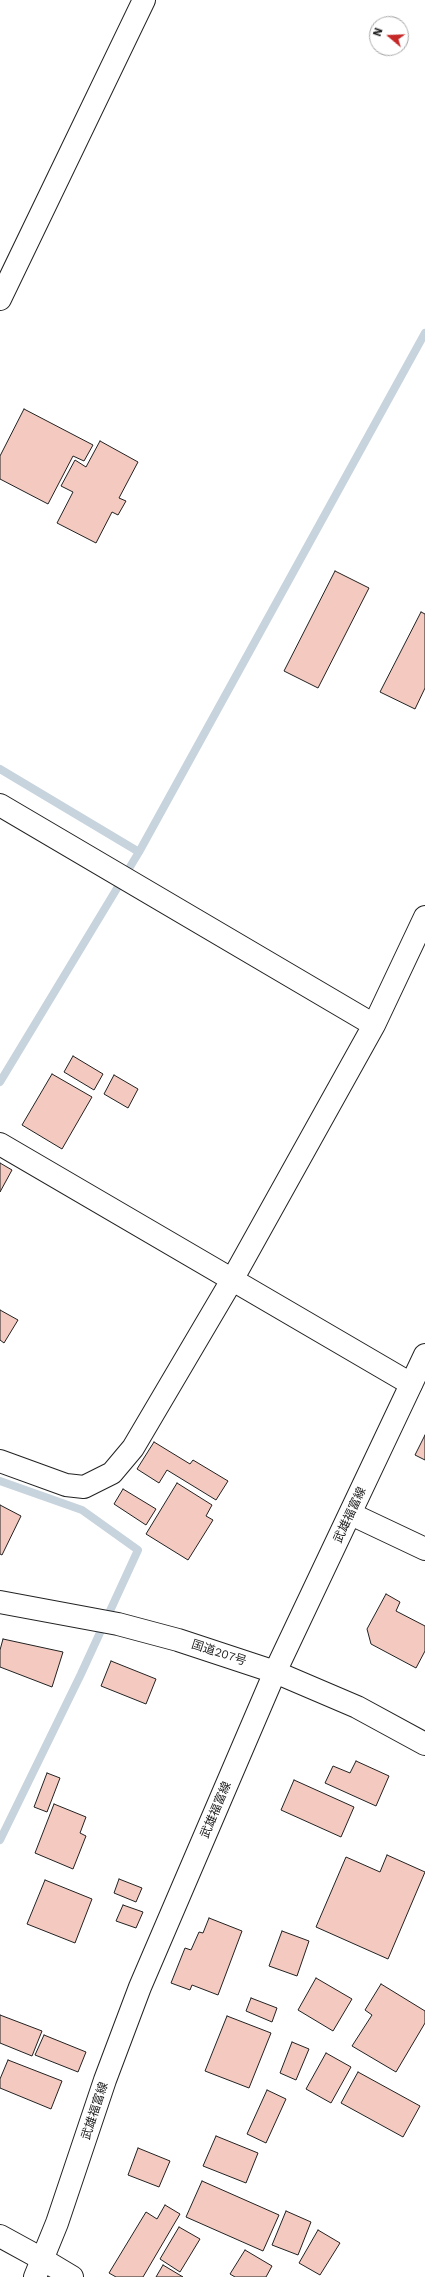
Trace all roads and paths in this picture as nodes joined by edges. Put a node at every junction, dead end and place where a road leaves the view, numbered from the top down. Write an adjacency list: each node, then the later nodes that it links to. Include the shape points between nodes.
1 (144, 0): 2 (main road)
2 (0, 299)
3 (0, 804): 5 (main road)
4 (425, 917): 5 (main road)
5 (374, 1025): 7 (main road)
6 (0, 1144): 7 (main road)
7 (232, 1280): 9 (main road); 10 (main road, via 133,1448 112,1473 84,1487 66,1485)
8 (425, 1355): 9 (main road, 武雄福富線)
9 (411, 1384): 11 (main road, 武雄福富線)
10 (0, 1461)
11 (351, 1514): 12 (main road); 14 (main road, 武雄福富線)
12 (425, 1549)
13 (0, 1602): 14 (main road, 国道207号, via 118,1624 178,1640)
14 (275, 1672): 15 (main road, 国道207号, via 358,1707); 17 (main road, 武雄福富線, via 140,1987 105,2080 57,2223)
15 (425, 1744)
16 (0, 2236): 17 (main road)
17 (38, 2268): 18 (main road)
18 (72, 2277)

